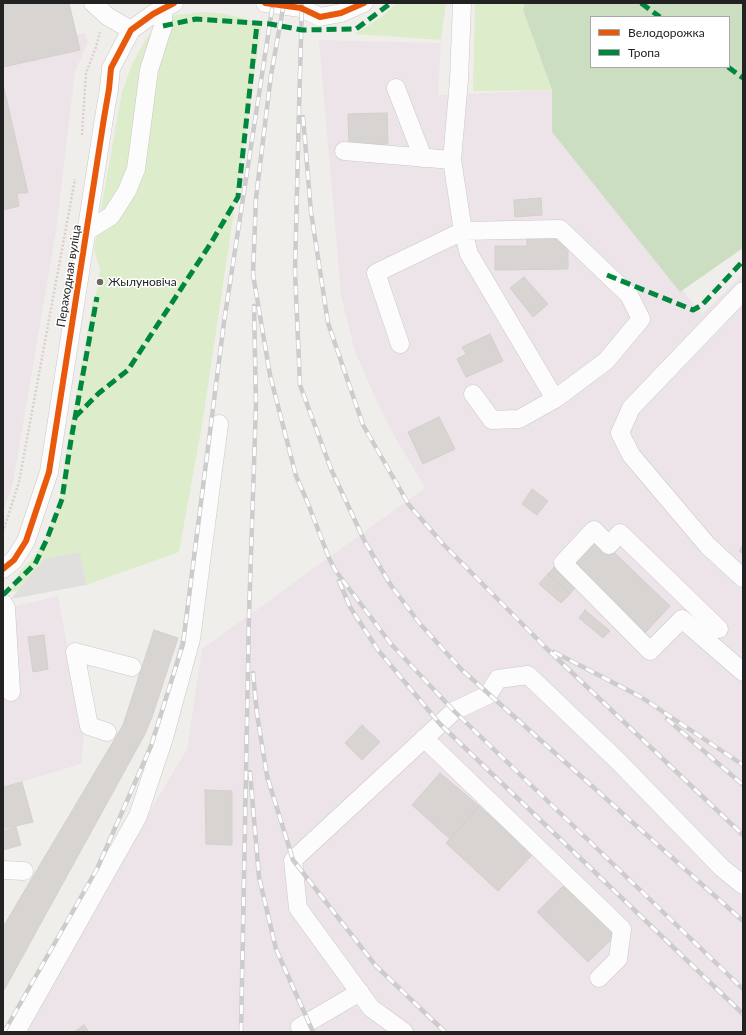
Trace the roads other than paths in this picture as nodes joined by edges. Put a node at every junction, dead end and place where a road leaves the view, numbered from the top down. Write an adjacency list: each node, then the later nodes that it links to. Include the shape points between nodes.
1 (93, 3): 6 (street, via 107,16)
2 (265, 3): 3 (street, via 301,8 320,17 341,13)
3 (364, 3)
4 (462, 3): 10 (street)
5 (167, 5): 6 (street, Пераходная вуліца); 11 (street, via 149,70 136,169 127,191 111,216)
6 (131, 30): 11 (street, Пераходная вуліца, via 111,68)
7 (396, 88): 9 (street)
8 (344, 151): 9 (street)
9 (423, 158): 10 (street)
10 (452, 160): 12 (street)
11 (87, 231): 18 (street, Пераходная вуліца, via 49,472 26,541 14,560)
12 (463, 231): 14 (street, via 376,273); 16 (street, via 469,254); 16 (street, via 560,229 629,295 641,319 606,361)
13 (743, 291): 19 (street, via 631,408 620,433 631,455 708,546)
14 (400, 344)
15 (473, 394): 16 (street, via 492,420 520,419)
16 (555, 400)
17 (219, 424): 33 (street, via 190,639 164,738 138,816)
18 (3, 569)
19 (743, 578)
20 (3, 603): 24 (street, via 6,608)
21 (719, 629): 23 (street, via 620,533 609,545 594,530 563,563 650,651 682,619)
22 (132, 667): 25 (street, via 75,652 89,726)
23 (743, 672)
24 (11, 692)
25 (107, 732)
26 (424, 738): 29 (street, via 454,711 488,695 498,679 528,674 618,761 722,868); 30 (street, via 622,929 618,959); 31 (street, via 293,860 298,908)
27 (3, 870): 28 (street)
28 (24, 871)
29 (743, 885)
30 (599, 978)
31 (360, 992): 32 (street); 34 (street, via 371,1008)
32 (300, 1030)
33 (16, 1032)
34 (404, 1032)

